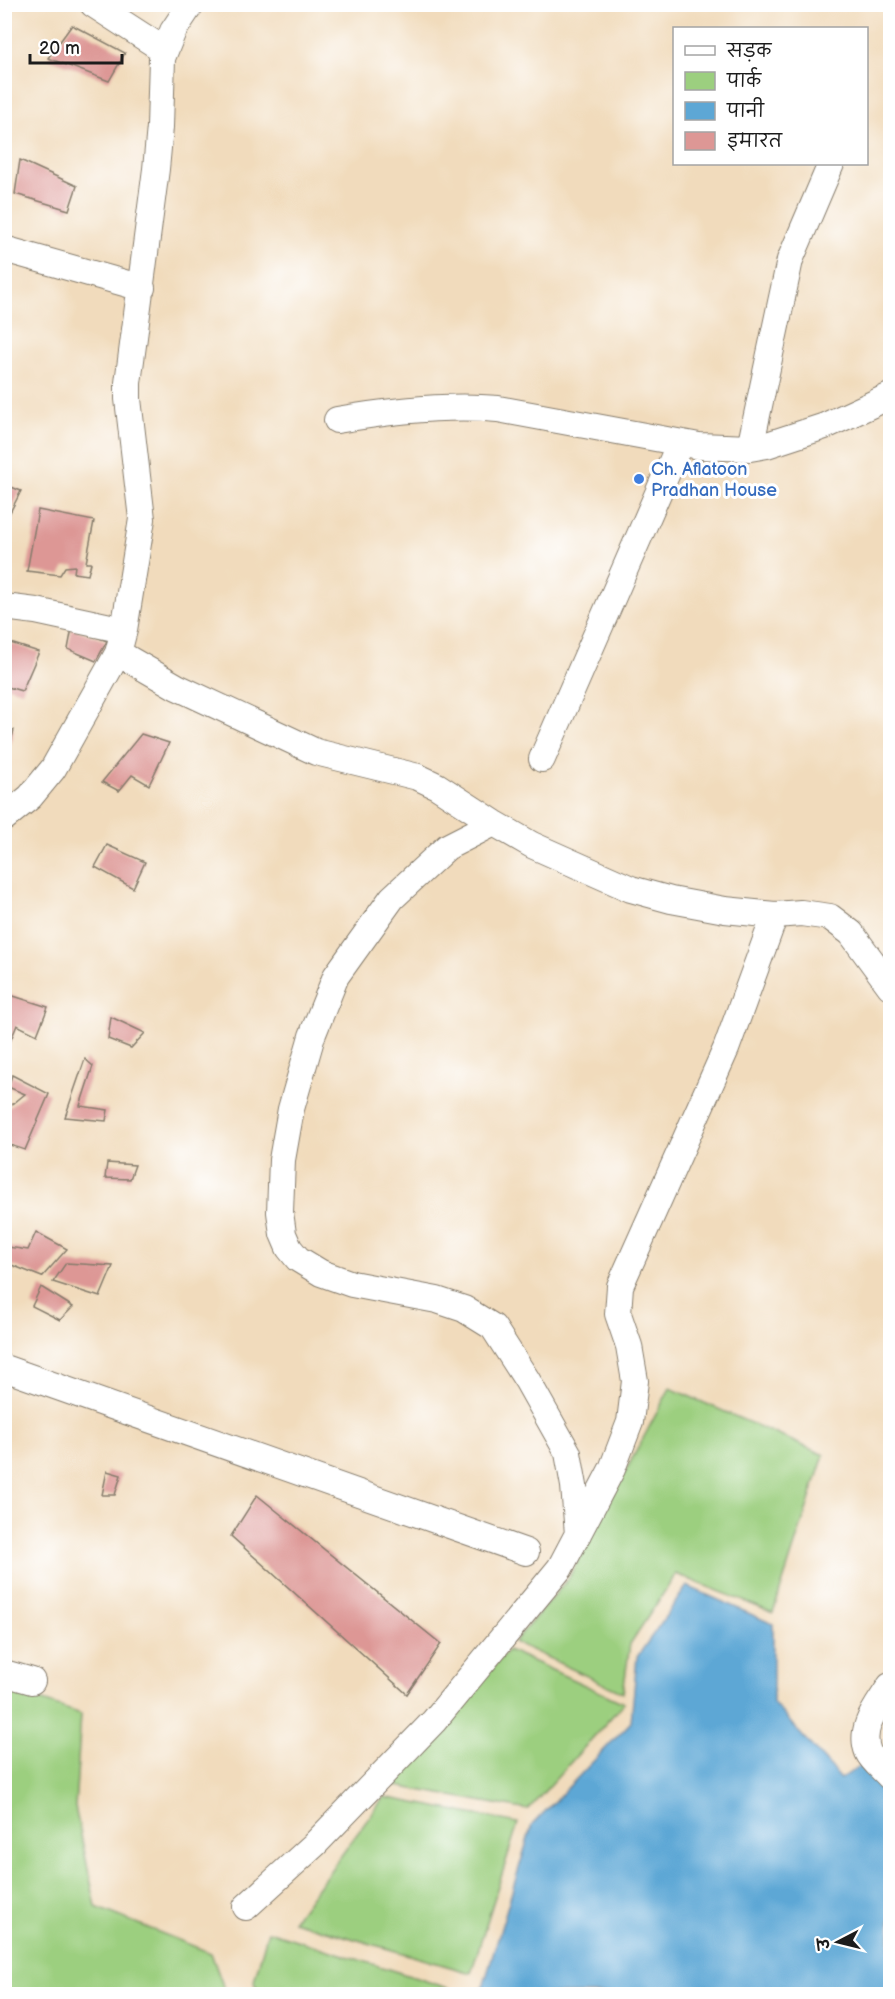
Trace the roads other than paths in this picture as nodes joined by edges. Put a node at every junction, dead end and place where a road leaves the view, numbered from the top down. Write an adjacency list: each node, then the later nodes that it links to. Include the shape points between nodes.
1 (93, 4): 3 (street)
2 (191, 4): 3 (street)
3 (164, 50): 6 (street, via 160,127)
4 (831, 165): 10 (street, via 790,260)
5 (4, 249): 6 (street)
6 (142, 288): 12 (street, via 128,399 142,519)
7 (891, 396): 10 (street, via 825,426)
8 (337, 420): 9 (street, via 479,407)
9 (680, 442): 10 (street); 13 (street)
10 (750, 448)
11 (4, 607): 12 (street, via 36,611)
12 (121, 642): 14 (street, via 53,769 30,797); 15 (street, via 177,687 316,752 418,777)
13 (542, 759)
14 (4, 818)
15 (494, 824): 16 (street, via 631,889 725,910); 19 (street, via 447,847 392,898 336,976 312,1036 291,1109 282,1160 283,1234 298,1259 321,1273 352,1284 437,1300 464,1309 493,1328 568,1453)
16 (774, 915): 17 (street, via 830,917 851,933); 19 (street, via 726,1049 620,1286 618,1314 632,1361 634,1401 612,1469)
17 (891, 986)
18 (4, 1368): 20 (street)
19 (578, 1534): 25 (street, via 560,1568 434,1721 314,1845)
20 (526, 1552)
21 (4, 1673): 22 (street)
22 (32, 1681)
23 (891, 1686): 24 (street, via 868,1722 866,1740 869,1753)
24 (891, 1777)
25 (246, 1906)

